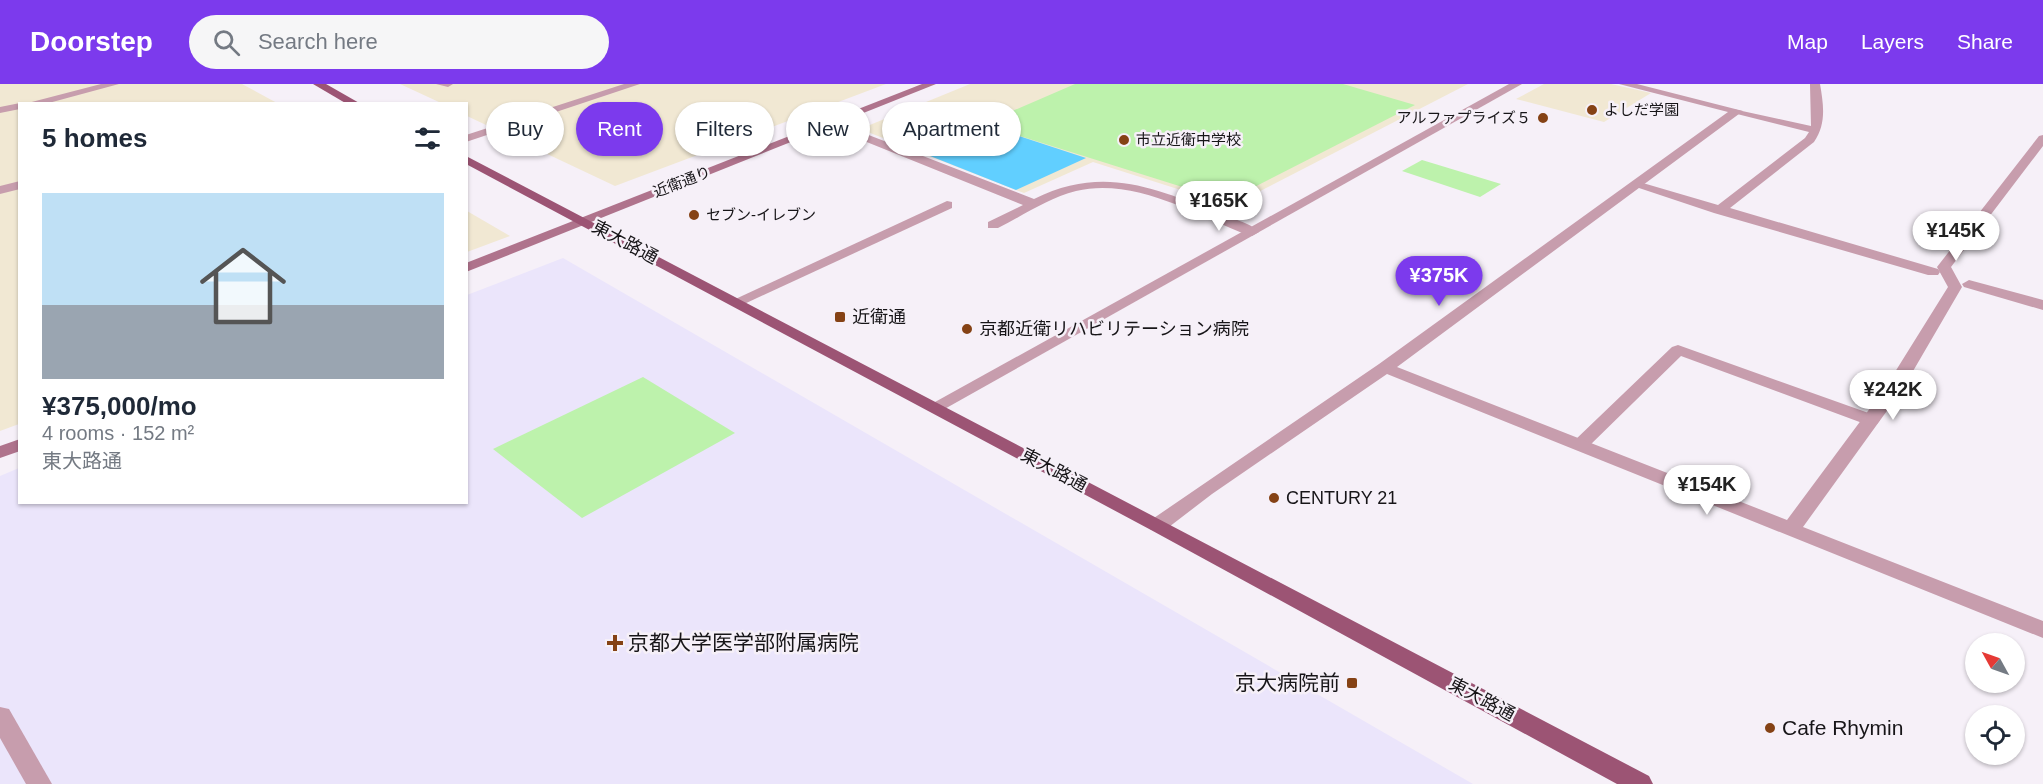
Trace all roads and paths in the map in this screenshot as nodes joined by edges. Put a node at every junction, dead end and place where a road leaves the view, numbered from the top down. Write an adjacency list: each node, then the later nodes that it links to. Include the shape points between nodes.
1 (114, 84): 10 (street)
2 (318, 84): 11 (main road)
3 (441, 84): 4 (street)
4 (448, 84)
5 (931, 84): 13 (street, 近衛通り)
6 (1517, 84): 30 (street)
7 (1624, 84): 15 (street)
8 (1815, 84): 16 (street, via 1819,116)
9 (626, 85): 17 (street)
10 (38, 102)
11 (352, 102)
12 (18, 106): 14 (street)
13 (870, 108)
14 (0, 110)
15 (1737, 111): 16 (street); 22 (street)
16 (1816, 131): 27 (street, via 1810,140)
17 (468, 138)
18 (2043, 138): 32 (street)
19 (870, 139): 26 (street)
20 (786, 142): 28 (street, 近衛通り)
21 (468, 160): 28 (main road, 東大路通)
22 (1636, 185): 27 (street); 35 (street)
23 (18, 186): 24 (street)
24 (0, 190)
25 (947, 205): 33 (street)
26 (1036, 205): 29 (street); 30 (street, via 1075,187 1120,185)
27 (1719, 210): 32 (street)
28 (585, 221): 31 (street, 近衛通り); 33 (main road, 東大路通)
29 (993, 225)
30 (1252, 232): 36 (street)
31 (468, 267)
32 (1941, 274): 34 (street); 37 (street, via 1954,287)
33 (737, 302): 36 (main road, 東大路通)
34 (2043, 304)
35 (1384, 368): 39 (street); 41 (street)
36 (935, 407): 41 (main road, 東大路通)
37 (1871, 420): 39 (street, via 1677,350); 42 (street)
38 (18, 445): 40 (street)
39 (1580, 445): 42 (street)
40 (0, 452)
41 (1158, 525): 45 (main road, 東大路通)
42 (1791, 529): 43 (street)
43 (2043, 630)
44 (0, 716): 46 (street)
45 (1633, 783)
46 (39, 784)

